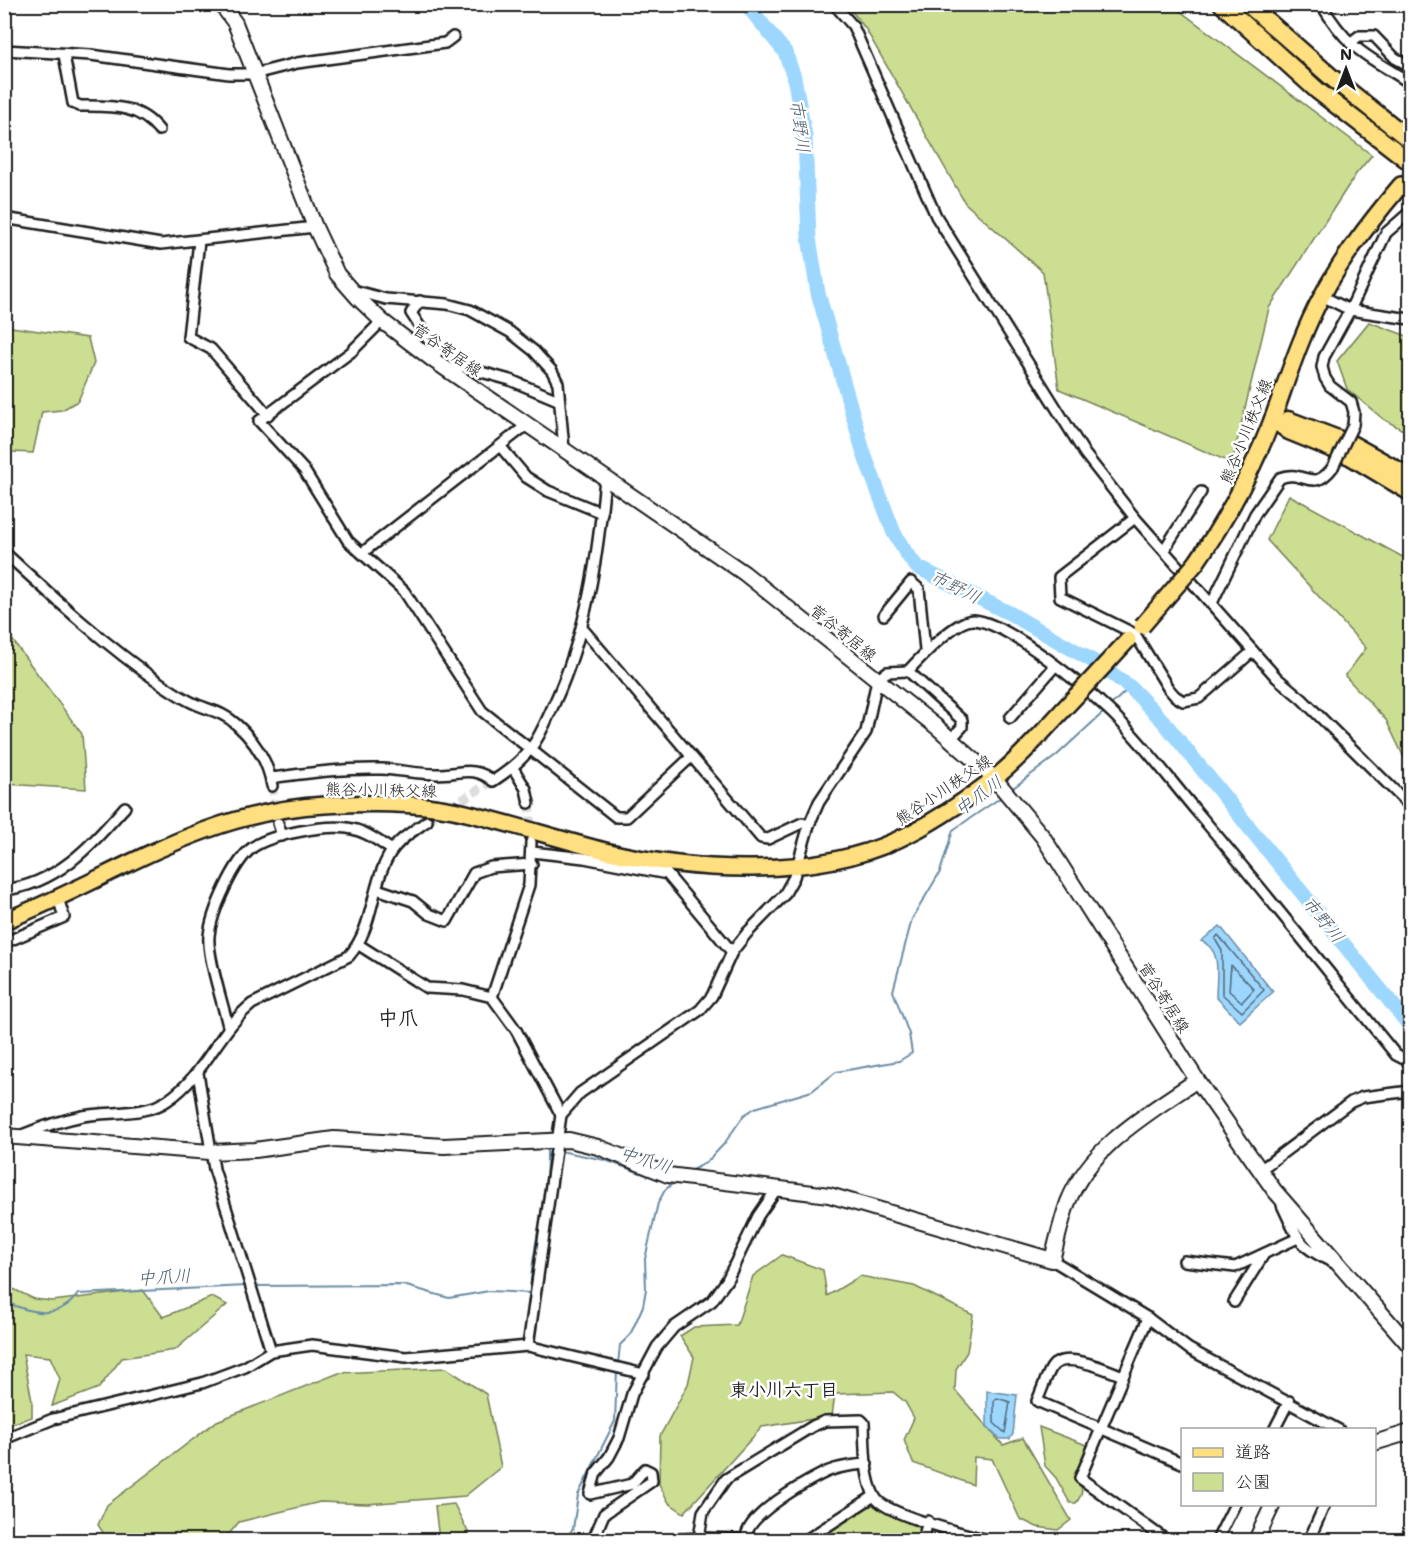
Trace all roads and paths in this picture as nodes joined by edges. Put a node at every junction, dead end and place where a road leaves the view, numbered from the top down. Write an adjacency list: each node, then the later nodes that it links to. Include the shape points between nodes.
1 (221, 4): 11 (main road, 菅谷寄居線, via 235,23)
2 (834, 4): 40 (street, via 853,26 936,216 1085,454)
3 (1222, 4): 15 (highway, via 1318,91)
4 (1248, 4): 14 (highway)
5 (1321, 4): 7 (street)
6 (453, 37): 11 (street, via 446,42 297,63)
7 (1350, 43): 10 (street, via 1359,36 1374,36 1395,58); 12 (street, via 1364,56)
8 (4, 50): 9 (street)
9 (64, 55): 11 (street); 13 (street, via 73,103 132,109)
10 (1410, 66)
11 (254, 74): 19 (main road, 菅谷寄居線)
12 (1410, 83)
13 (159, 130)
14 (1410, 140)
15 (1410, 162)
16 (1401, 184): 22 (main road, 熊谷小川秩父線, via 1359,237)
17 (1410, 212): 24 (street, via 1386,233)
18 (4, 218): 20 (street, via 161,244)
19 (315, 226): 20 (street); 21 (main road, 菅谷寄居線, via 337,274)
20 (199, 241): 30 (street, via 189,337 211,349)
21 (350, 290): 23 (street); 26 (main road, 菅谷寄居線)
22 (1322, 296): 24 (street); 31 (main road, 熊谷小川秩父線, via 1304,332)
23 (420, 301): 27 (street, via 411,313 437,352); 29 (street, via 470,310 510,332 552,370 558,382)
24 (1350, 310): 25 (street); 44 (street, bridge, via 1322,367 1329,386 1354,408 1353,425 1334,467 1320,480 1291,475 1280,478 1255,514)
25 (1410, 319)
26 (382, 321): 27 (main road, 菅谷寄居線); 30 (street, via 351,352)
27 (433, 360): 28 (main road, 菅谷寄居線)
28 (451, 372): 29 (street, via 456,366 510,380); 32 (main road, 菅谷寄居線)
29 (558, 400): 34 (street)
30 (268, 415): 43 (street, via 259,421 304,470 348,541)
31 (1273, 419): 35 (highway, via 1293,420 1322,431 1377,456); 38 (highway, via 1289,431 1350,456); 47 (main road, 熊谷小川秩父線, bridge, via 1236,501 1196,563)
32 (528, 424): 33 (street); 34 (main road, 菅谷寄居線)
33 (500, 446): 39 (street, via 526,477 548,491); 43 (street)
34 (564, 449): 36 (main road, 菅谷寄居線)
35 (1410, 477)
36 (606, 478): 39 (street); 52 (main road, 菅谷寄居線, via 744,573)
37 (1201, 492): 41 (street)
38 (1410, 492)
39 (602, 513): 46 (street, via 598,555)
40 (1135, 518): 41 (street); 47 (street, via 1059,577 1060,597)
41 (1164, 550): 44 (street)
42 (4, 552): 57 (street, via 76,619 131,662 190,702 219,712 236,724 265,759 271,782 331,770 383,769 435,774 471,770 494,781)
43 (362, 553): 55 (street, via 404,591 482,711)
44 (1212, 603): 49 (street)
45 (885, 615): 48 (street, via 911,582 919,590)
46 (582, 628): 55 (street, via 560,690); 56 (street)
47 (1135, 633): 49 (street, via 1168,688 1183,701 1198,698); 58 (main road, 熊谷小川秩父線, bridge)
48 (926, 650): 50 (street, via 957,625 973,620 1026,642); 51 (street)
49 (1253, 651): 60 (street, via 1276,678)
50 (1055, 666): 53 (street); 78 (street, via 1113,714 1396,1055)
51 (908, 671): 52 (street, via 887,672); 54 (street, via 962,720 962,727)
52 (877, 680): 54 (main road, 菅谷寄居線); 64 (street, via 866,732 819,802)
53 (1010, 718)
54 (951, 739): 58 (main road, 菅谷寄居線)
55 (530, 749): 56 (street, via 616,817 623,818 631,815); 57 (street)
56 (691, 757): 64 (street, via 761,838 768,839 802,823)
57 (513, 768): 59 (street, via 526,789)
58 (994, 778): 68 (main road, 熊谷小川秩父線, via 897,840 854,856); 80 (main road, 菅谷寄居線, via 1043,837)
59 (529, 803)
60 (1410, 806)
61 (125, 807): 70 (street, via 91,846 69,864 35,882)
62 (427, 821): 66 (street)
63 (278, 823): 65 (street)
64 (809, 825): 68 (street)
65 (282, 836): 66 (street, via 347,828 366,833); 77 (street, via 252,848 214,906 208,939)
66 (392, 850): 69 (street)
67 (532, 864): 69 (street, via 491,867 474,873 447,921 429,914 413,901); 75 (street, via 531,847 667,874); 76 (street, via 523,906)
68 (797, 867): 71 (main road, 熊谷小川秩父線, via 740,867 630,855 430,807 324,805 277,810 215,825 146,853); 75 (street, via 784,895)
69 (376, 888): 74 (street)
70 (4, 890)
71 (58, 898): 72 (main road, 熊谷小川秩父線); 73 (street, via 64,917)
72 (4, 921)
73 (4, 943)
74 (359, 945): 76 (street, via 427,988); 77 (street, via 340,962 252,1004)
75 (732, 952): 82 (street, via 712,996 700,1010 580,1094)
76 (492, 997): 82 (street, via 516,1029)
77 (228, 1026): 79 (street)
78 (1410, 1062)
79 (198, 1073): 83 (street, via 167,1102 146,1109 84,1115); 85 (street)
80 (1197, 1080): 86 (main road, 菅谷寄居線); 91 (main road, via 1127,1130 1087,1167 1069,1200)
81 (1410, 1091): 86 (street, via 1351,1102)
82 (561, 1115): 84 (street)
83 (11, 1136): 85 (main road)
84 (558, 1138): 85 (main road, via 444,1146 334,1139); 87 (main road, via 598,1147 668,1174); 96 (street)
85 (210, 1152): 98 (street)
86 (1260, 1170): 88 (main road, 菅谷寄居線)
87 (778, 1187): 91 (main road, via 829,1195); 99 (street, via 712,1301 674,1327 657,1347)
88 (1278, 1194): 89 (street); 93 (main road, 菅谷寄居線)
89 (1298, 1238): 90 (street); 93 (street, via 1307,1250)
90 (1264, 1254): 92 (street, via 1235,1267); 94 (street)
91 (1052, 1260): 95 (street)
92 (1184, 1261)
93 (1339, 1265): 97 (main road, 菅谷寄居線)
94 (1234, 1302)
95 (1148, 1318): 100 (street); 101 (street, via 1189,1349)
96 (528, 1346): 98 (street, via 406,1357 312,1345); 99 (street)
97 (1410, 1346)
98 (271, 1351): 106 (street, via 245,1367 202,1383 53,1419)
99 (644, 1374): 117 (street, via 632,1394 609,1457 596,1473 590,1494 632,1484 645,1469 651,1472 652,1481 604,1514)
100 (1123, 1376): 104 (street); 104 (street, via 1090,1364 1059,1361 1053,1365 1036,1401)
101 (1289, 1401): 102 (street); 103 (street)
102 (1275, 1428)
103 (1336, 1428)
104 (1101, 1429): 109 (street); 123 (street, via 1080,1478)
105 (1410, 1432): 107 (main road)
106 (4, 1439)
107 (1376, 1442)
108 (867, 1464): 110 (street); 115 (street, via 861,1420 813,1425 726,1479 703,1512); 116 (street, via 835,1469 806,1484 759,1515)
109 (1181, 1464)
110 (874, 1496): 114 (street, via 887,1509); 120 (street)
111 (1234, 1506): 124 (street)
112 (1272, 1506): 125 (main road)
113 (1324, 1506): 126 (street)
114 (928, 1521): 121 (street); 122 (street)
115 (699, 1538): 116 (street); 118 (street)
116 (746, 1538): 119 (street)
117 (593, 1540)
118 (670, 1540)
119 (775, 1540)
120 (806, 1540)
121 (923, 1540)
122 (987, 1540)
123 (1166, 1540)
124 (1217, 1540)
125 (1256, 1540)
126 (1309, 1540)

